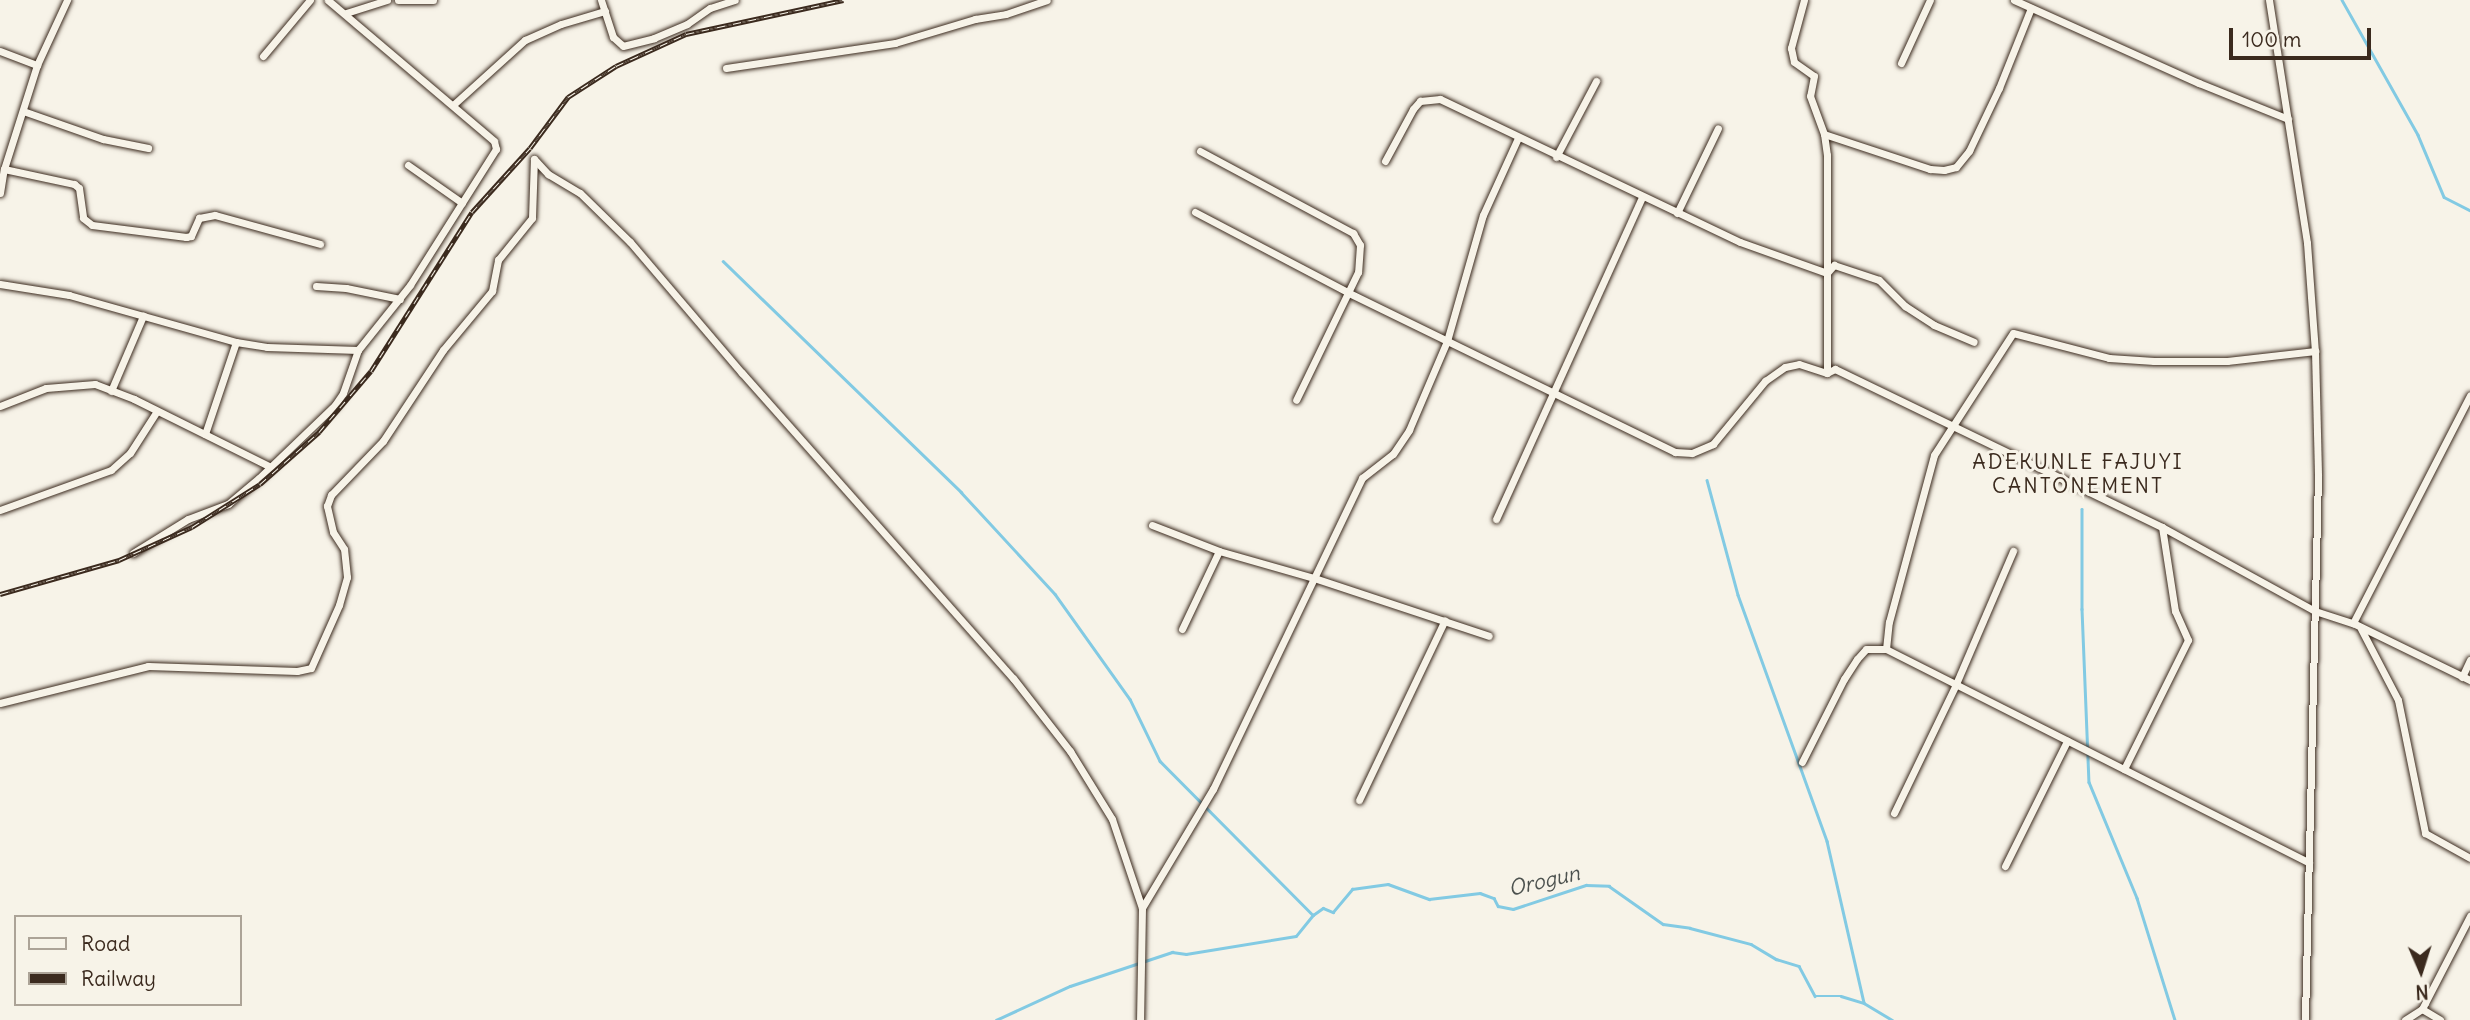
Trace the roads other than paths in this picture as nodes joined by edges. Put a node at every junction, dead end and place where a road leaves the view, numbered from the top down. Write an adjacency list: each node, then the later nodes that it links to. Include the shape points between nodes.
1 (67, 0): 20 (street)
2 (310, 0): 18 (street)
3 (328, 0): 15 (street)
4 (387, 0): 15 (street)
5 (398, 0): 6 (street)
6 (433, 0)
7 (601, 0): 16 (street)
8 (735, 0): 16 (street, via 654,38 622,46 613,37)
9 (1047, 0): 21 (street, via 895,43)
10 (1804, 0): 27 (street, via 1791,56 1814,76 1810,96)
11 (1930, 0): 19 (street)
12 (2014, 0): 14 (street)
13 (2269, 0): 25 (street)
14 (2031, 8): 25 (street); 27 (street, via 1994,99 1969,151 1956,167 1930,169)
15 (346, 12): 23 (street)
16 (605, 12): 23 (street, via 525,40)
17 (0, 51): 20 (street)
18 (264, 56)
19 (1901, 63)
20 (37, 65): 24 (street)
21 (726, 68)
22 (1596, 81): 31 (street)
23 (453, 105): 37 (street, via 497,144)
24 (23, 111): 29 (street, via 103,139); 34 (street)
25 (2288, 119): 51 (street, via 2307,243)
26 (1718, 128): 39 (street)
27 (1824, 134): 41 (street)
28 (1518, 138): 31 (street); 32 (street, via 1440,99 1431,99 1420,101 1413,109); 47 (street, via 1483,215)
29 (148, 148)
30 (1200, 150): 44 (street, via 1353,233 1361,256)
31 (1556, 156): 36 (street)
32 (1385, 161)
33 (408, 165): 37 (street)
34 (4, 169): 35 (street); 40 (street, via 74,184 79,188 83,218 92,225 186,237 191,236 199,218 215,215)
35 (0, 193)
36 (1642, 197): 39 (street); 54 (street)
37 (462, 203): 45 (street)
38 (1195, 212): 44 (street)
39 (1677, 213): 41 (street)
40 (320, 244)
41 (1827, 274): 49 (street, via 1834,265 1880,280 1905,306); 52 (street)
42 (0, 284): 46 (street, via 69,295)
43 (316, 286): 45 (street)
44 (1349, 293): 47 (street); 56 (street)
45 (400, 299): 50 (street)
46 (143, 316): 48 (street); 53 (street)
47 (1447, 341): 54 (street); 69 (street, via 1409,430 1393,454 1362,478)
48 (236, 342): 50 (street); 60 (street)
49 (1974, 342)
50 (358, 350): 61 (street, via 335,405)
51 (2315, 351): 59 (street, via 2227,361 2154,361 2109,358 2013,333); 70 (street)
52 (1827, 373): 54 (street, via 1799,365 1785,367 1765,382 1713,443 1692,453 1675,452); 59 (street, via 1835,369)
53 (111, 391): 57 (street, via 83,383 46,387); 58 (street)
54 (1555, 394): 63 (street)
55 (2470, 395): 72 (street)
56 (1296, 400)
57 (0, 406)
58 (156, 411): 60 (street); 62 (street, via 130,453 111,470)
59 (1952, 425): 65 (street); 76 (street, via 1925,481)
60 (205, 434): 61 (street)
61 (271, 467): 68 (street, via 228,504 188,519)
62 (0, 510)
63 (1496, 519)
64 (1152, 525): 66 (street)
65 (2162, 527): 70 (street); 83 (street, via 2175,611 2188,640)
66 (1219, 551): 69 (street); 73 (street)
67 (2012, 551): 79 (street)
68 (133, 554)
69 (1314, 578): 71 (street); 89 (street, via 1213,789)
70 (2315, 611): 72 (street); 87 (street)
71 (1445, 620): 75 (street); 84 (street)
72 (2353, 623): 74 (street)
73 (1182, 629)
74 (2361, 629): 78 (street); 86 (street, via 2398,700 2425,833)
75 (1489, 636)
76 (1886, 649): 79 (street); 82 (street, via 1866,649 1857,659)
77 (2470, 660): 78 (street)
78 (2466, 679)
79 (1956, 684): 81 (street); 85 (street)
80 (0, 703): 89 (street, via 148,666 311,668 347,577 344,548 333,533 327,506 331,495 383,441 443,350 492,290 498,260 531,218 534,159 548,174 580,193 630,242 1013,678 1096,789 1127,854)
81 (2067, 741): 83 (street); 88 (street)
82 (1802, 762)
83 (2124, 769): 87 (street)
84 (1360, 800)
85 (1894, 813)
86 (2470, 858)
87 (2309, 863): 93 (street)
88 (2005, 866)
89 (1142, 908): 92 (street)
90 (2470, 916): 91 (street)
91 (2422, 1009): 94 (street); 95 (street)
92 (1140, 1020)
93 (2305, 1020)
94 (2405, 1020)
95 (2440, 1020)

